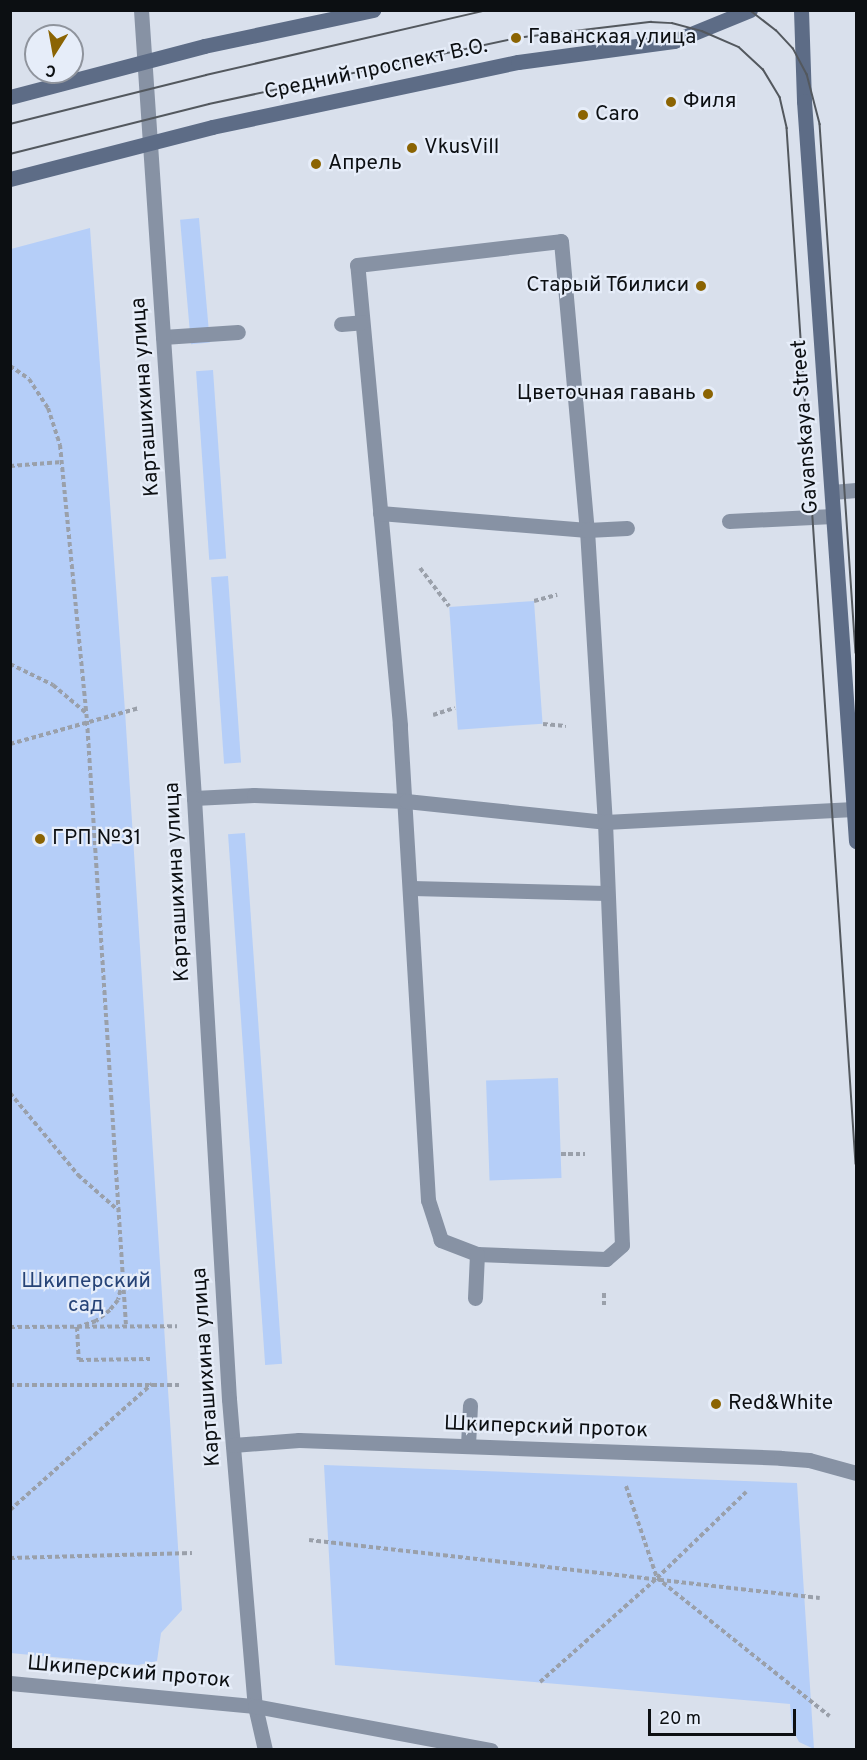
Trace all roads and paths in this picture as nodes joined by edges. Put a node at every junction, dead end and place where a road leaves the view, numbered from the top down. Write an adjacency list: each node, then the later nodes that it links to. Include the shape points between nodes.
1 (141, 10): 5 (street, Карташихина улица)
2 (373, 10): 5 (main road)
3 (750, 10): 7 (main road, Средний проспект В.О., via 674,41 518,62)
4 (801, 10): 17 (main road, Gavanskaya Street)
5 (144, 62): 6 (main road); 7 (street, Карташихина улица)
6 (10, 97)
7 (150, 143): 8 (main road, Средний проспект В.О.); 12 (street, Карташихина улица)
8 (10, 179)
9 (362, 322): 10 (street); 18 (street); 22 (street, via 357,265 561,241)
10 (341, 324)
11 (238, 332): 12 (street)
12 (163, 337): 29 (street, Карташихина улица)
13 (10, 366): 14 (path, via 29,379 48,408)
14 (62, 462): 15 (path); 26 (path)
15 (10, 466)
16 (856, 490): 17 (street)
17 (832, 492): 19 (main road, Gavanskaya Street)
18 (380, 513): 22 (street); 30 (street)
19 (833, 516): 20 (street); 24 (main road, Gavanskaya Street)
20 (729, 521)
21 (627, 528): 22 (street)
22 (586, 530): 32 (street)
23 (10, 664): 26 (path, via 53,685)
24 (851, 689): 31 (main road, Gavanskaya Street)
25 (139, 708): 27 (path)
26 (86, 713): 27 (path)
27 (87, 721): 28 (path); 37 (path)
28 (10, 744)
29 (194, 798): 30 (street, via 254,795); 50 (street, Карташихина улица)
30 (406, 801): 32 (street); 34 (street)
31 (854, 809): 32 (street); 33 (main road, Gavanskaya Street)
32 (604, 822): 35 (street)
33 (856, 840)
34 (411, 888): 35 (street); 38 (street, via 428,1200 441,1240)
35 (606, 893): 38 (street, via 622,1245 606,1259)
36 (10, 1093): 37 (path, via 78,1175)
37 (120, 1212): 39 (path)
38 (477, 1254): 40 (street)
39 (123, 1278): 41 (path); 44 (path, via 118,1300 110,1310 96,1321)
40 (475, 1298)
41 (126, 1326): 42 (path); 44 (path)
42 (177, 1326)
43 (10, 1327): 44 (path)
44 (77, 1327): 45 (path, via 79,1360)
45 (150, 1359)
46 (152, 1384): 47 (path); 48 (path); 55 (path)
47 (182, 1385)
48 (10, 1386)
49 (470, 1405): 51 (street)
50 (233, 1445): 51 (street, Шкиперский проток, via 299,1440); 63 (street, Карташихина улица)
51 (468, 1445): 52 (street, Шкиперский проток)
52 (781, 1458): 53 (street, Шкиперский проток, via 809,1460); 59 (path)
53 (856, 1473)
54 (623, 1477): 59 (path)
55 (10, 1510)
56 (309, 1540): 59 (path)
57 (192, 1553): 58 (path)
58 (10, 1558)
59 (657, 1578): 60 (path); 61 (path); 64 (path)
60 (820, 1598)
61 (540, 1682)
62 (10, 1683): 63 (street, Шкиперский проток)
63 (255, 1706): 65 (street, Карташихина улица); 66 (street, Шкиперский проток)
64 (829, 1716)
65 (265, 1749)
66 (491, 1749)

